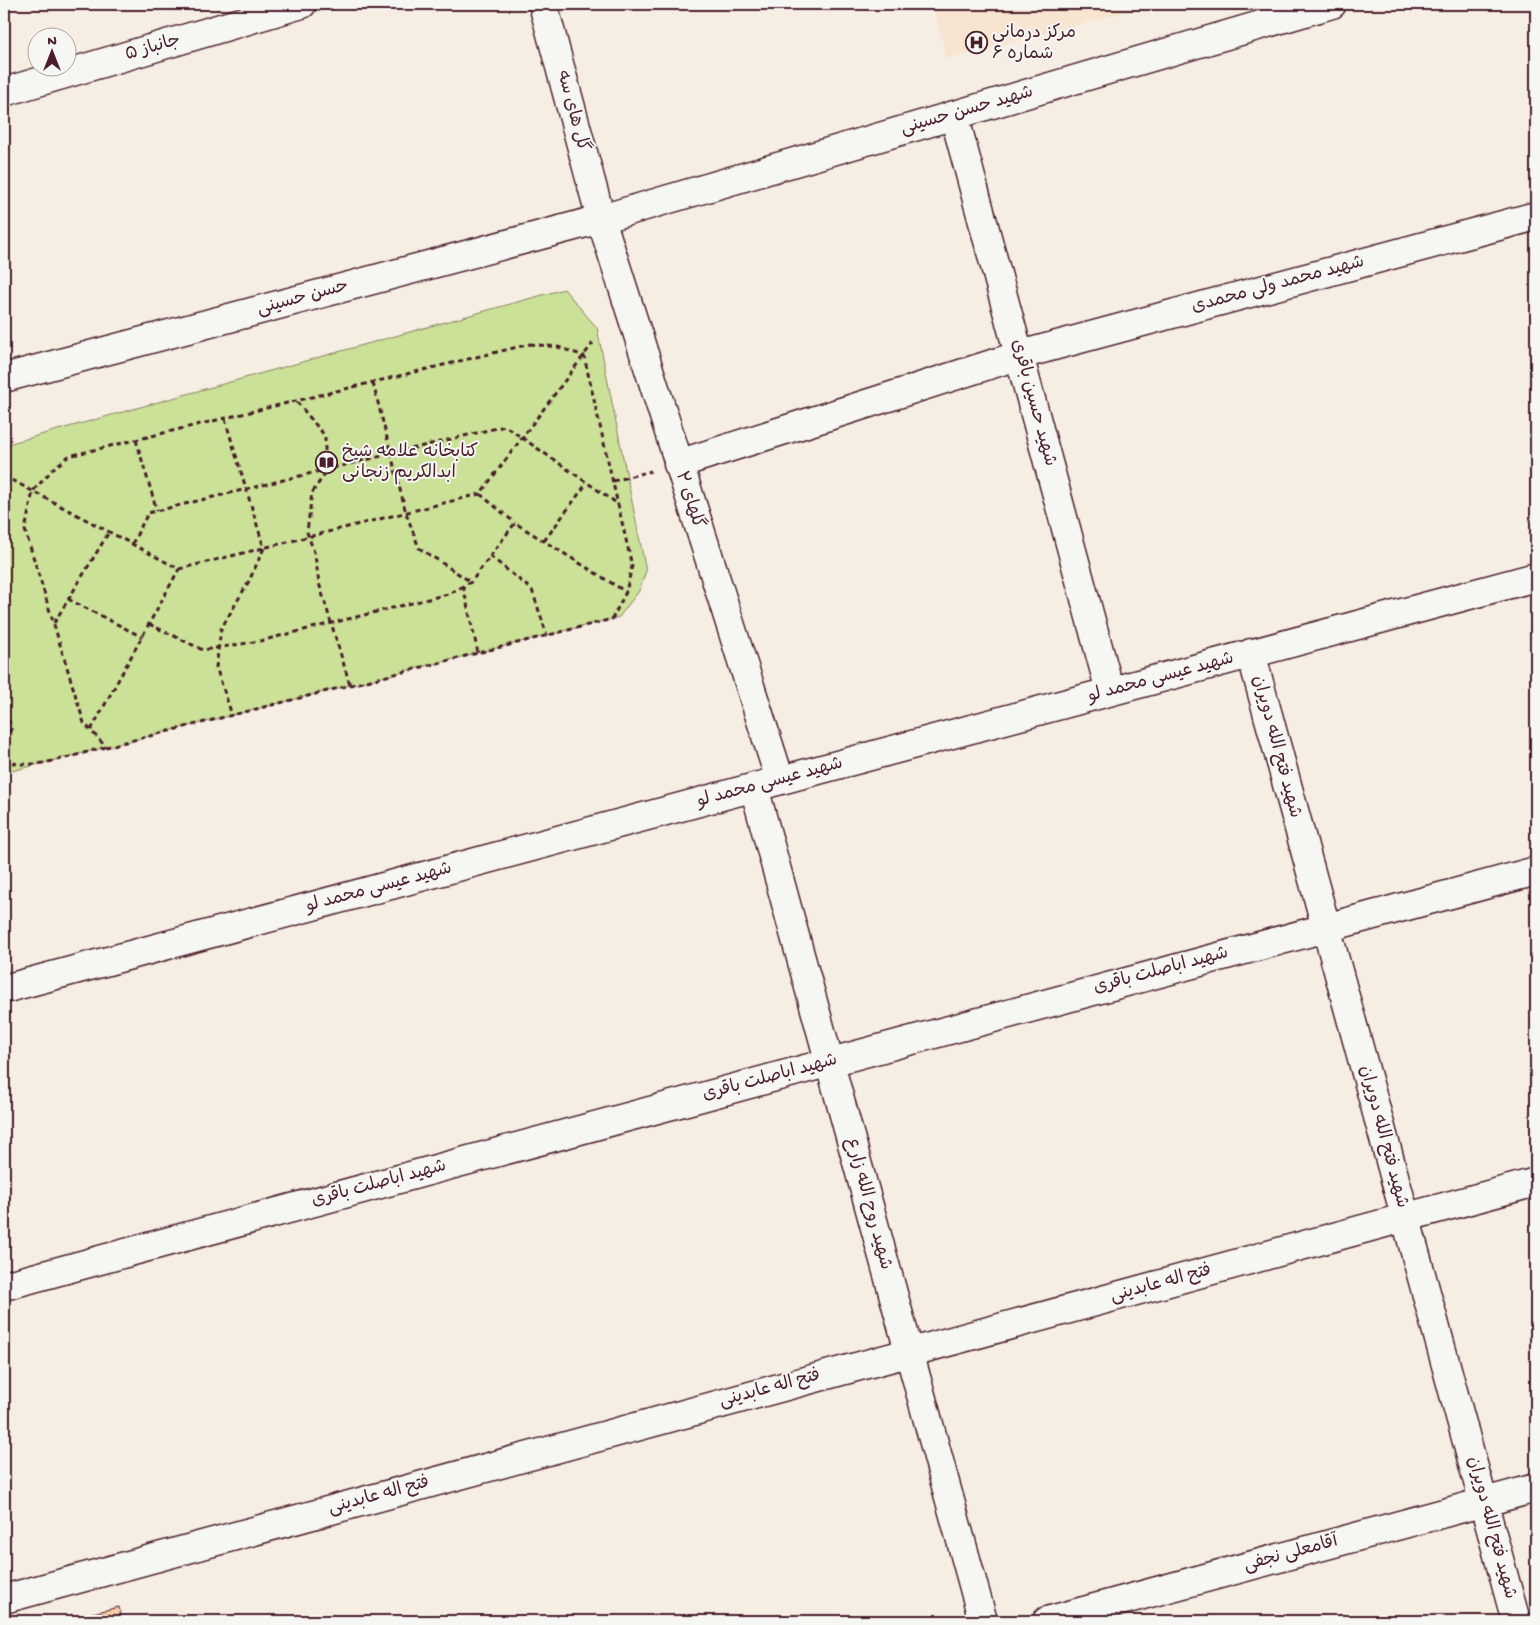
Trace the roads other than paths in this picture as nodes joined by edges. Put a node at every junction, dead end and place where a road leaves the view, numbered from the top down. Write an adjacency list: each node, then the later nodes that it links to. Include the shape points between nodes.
1 (302, 4): 4 (street, جانباز ۵)
2 (543, 4): 7 (street, گل های سه)
3 (1332, 4): 5 (street, شهید حسن حسینی)
4 (4, 92)
5 (954, 115): 7 (street, شهید حسن حسینی); 8 (street, شهید حسین باقری)
6 (1536, 216): 8 (street, شهید محمد ولی محمدی)
7 (601, 219): 9 (street, حسن حسینی); 10 (street, گلهای ۲)
8 (1020, 354): 10 (street, شهید محمد ولی محمدی); 13 (street, شهید حسین باقری)
9 (4, 378)
10 (678, 464): 14 (street, گلهای ۲)
11 (1536, 577): 12 (street, شهید عیسی محمد لو)
12 (1251, 653): 13 (street, شهید عیسی محمد لو); 17 (street, شهید فتح الله دویران)
13 (1110, 691): 14 (street, شهید عیسی محمد لو)
14 (780, 780): 15 (street, شهید عیسی محمد لو)
15 (754, 787): 18 (street, شهید عیسی محمد لو); 19 (street, شهید روح الله زارع)
16 (1536, 871): 17 (street, شهید اباصلت باقری)
17 (1325, 926): 19 (street, شهید اباصلت باقری); 21 (street, شهید فتح الله دویران)
18 (4, 989)
19 (829, 1062): 22 (street, شهید اباصلت باقری); 23 (street, شهید روح الله زارع)
20 (1536, 1182): 21 (street, فتح اله عابدینی)
21 (1406, 1218): 23 (street, فتح اله عابدینی); 25 (street, شهید فتح الله دویران)
22 (4, 1286)
23 (909, 1352): 26 (street, فتح اله عابدینی); 27 (street, شهید روح الله زارع)
24 (1536, 1488): 25 (street, آقامعلی نجفی)
25 (1484, 1502): 28 (street, آقامعلی نجفی); 29 (street, شهید فتح الله دویران)
26 (4, 1599)
27 (983, 1621)
28 (1047, 1621)
29 (1516, 1621)

